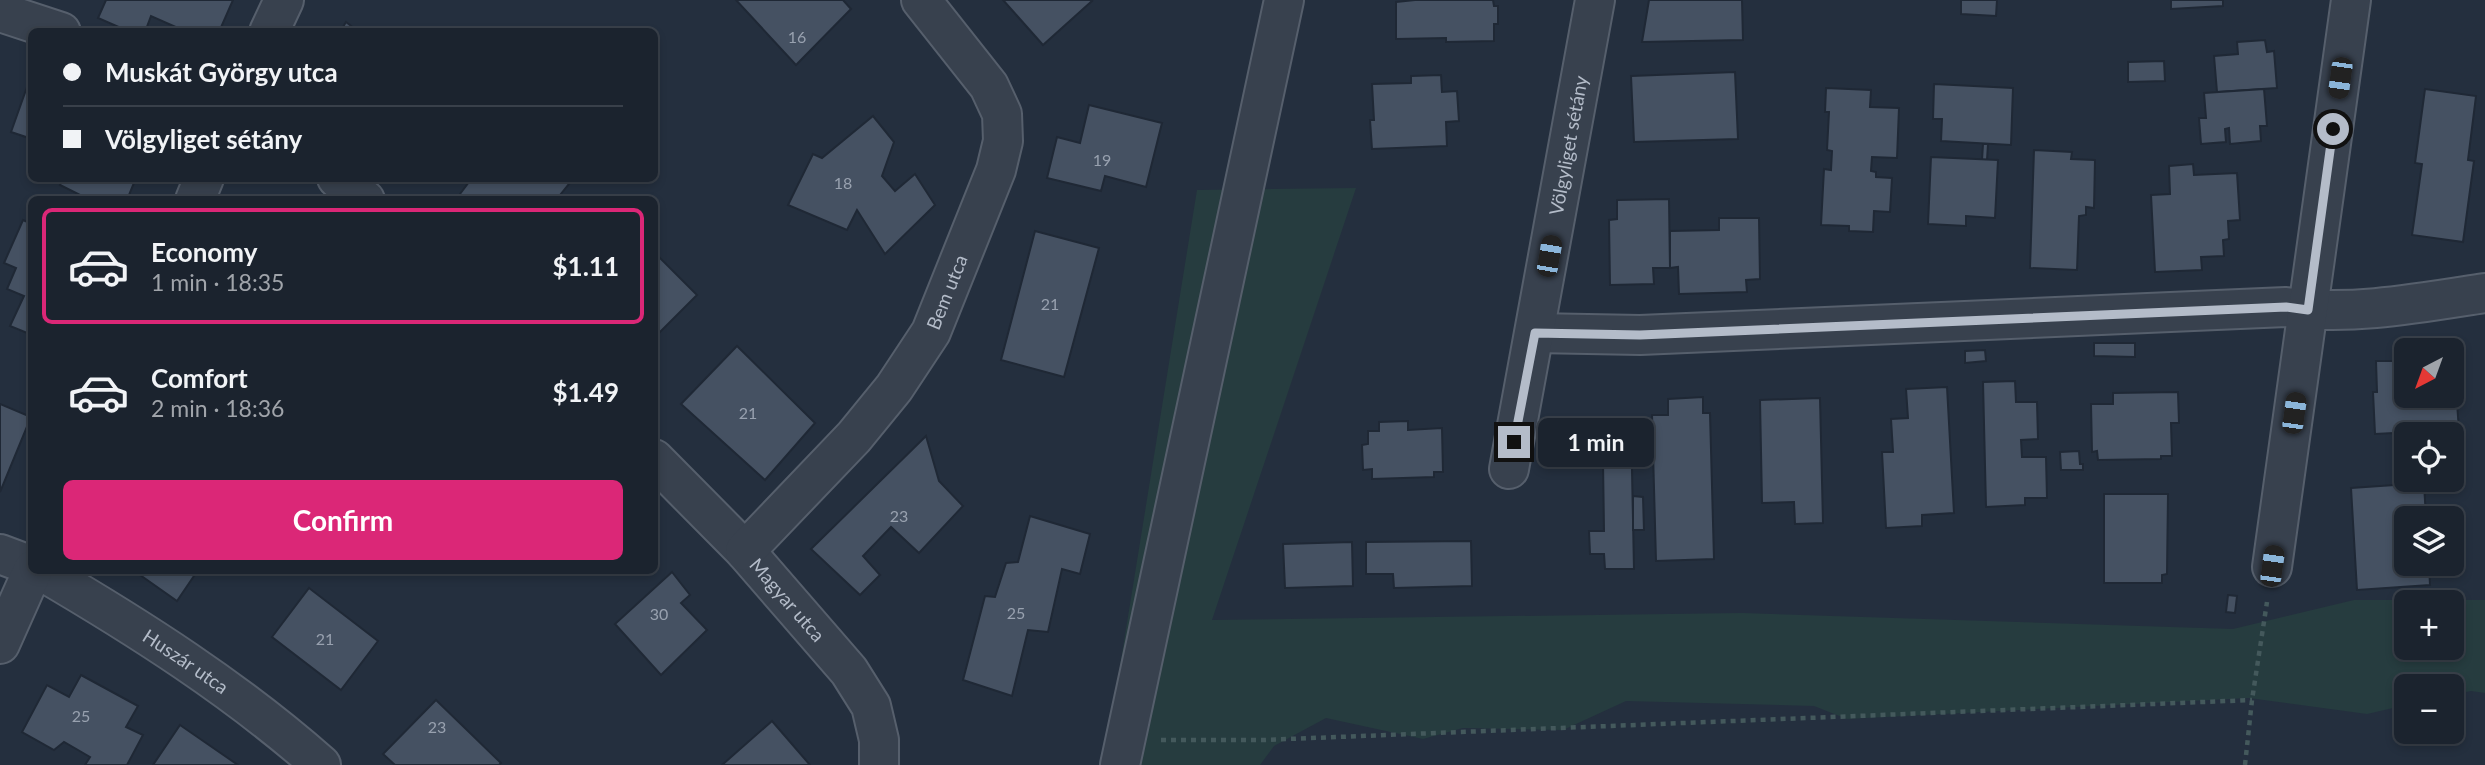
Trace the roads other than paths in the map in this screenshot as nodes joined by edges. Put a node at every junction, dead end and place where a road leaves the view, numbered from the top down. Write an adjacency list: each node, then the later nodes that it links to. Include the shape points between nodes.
1 (284, 0): 8 (street)
2 (921, 0): 16 (street, Bem utca, via 998,104 1003,142 996,170 931,332 854,437)
3 (1284, 0): 23 (street)
4 (1595, 0): 13 (street, Völgyliget sétány)
5 (2351, 0): 12 (street)
6 (0, 12): 7 (street)
7 (49, 28)
8 (272, 28)
9 (342, 182): 10 (street)
10 (360, 196)
11 (2485, 293): 12 (street, via 2410,305)
12 (2308, 310): 13 (street, via 2286,307 1640,335); 19 (street)
13 (1535, 333): 15 (street, Völgyliget sétány)
14 (658, 462): 16 (street, Magyar utca)
15 (1509, 469)
16 (745, 551): 25 (street, Magyar utca, via 849,671 871,706)
17 (0, 554): 18 (street)
18 (28, 566)
19 (2272, 566)
20 (29, 574): 22 (street)
21 (47, 574): 24 (street, Huszár utca, via 218,682)
22 (0, 644)
23 (1123, 753)
24 (321, 765)
25 (879, 765)

